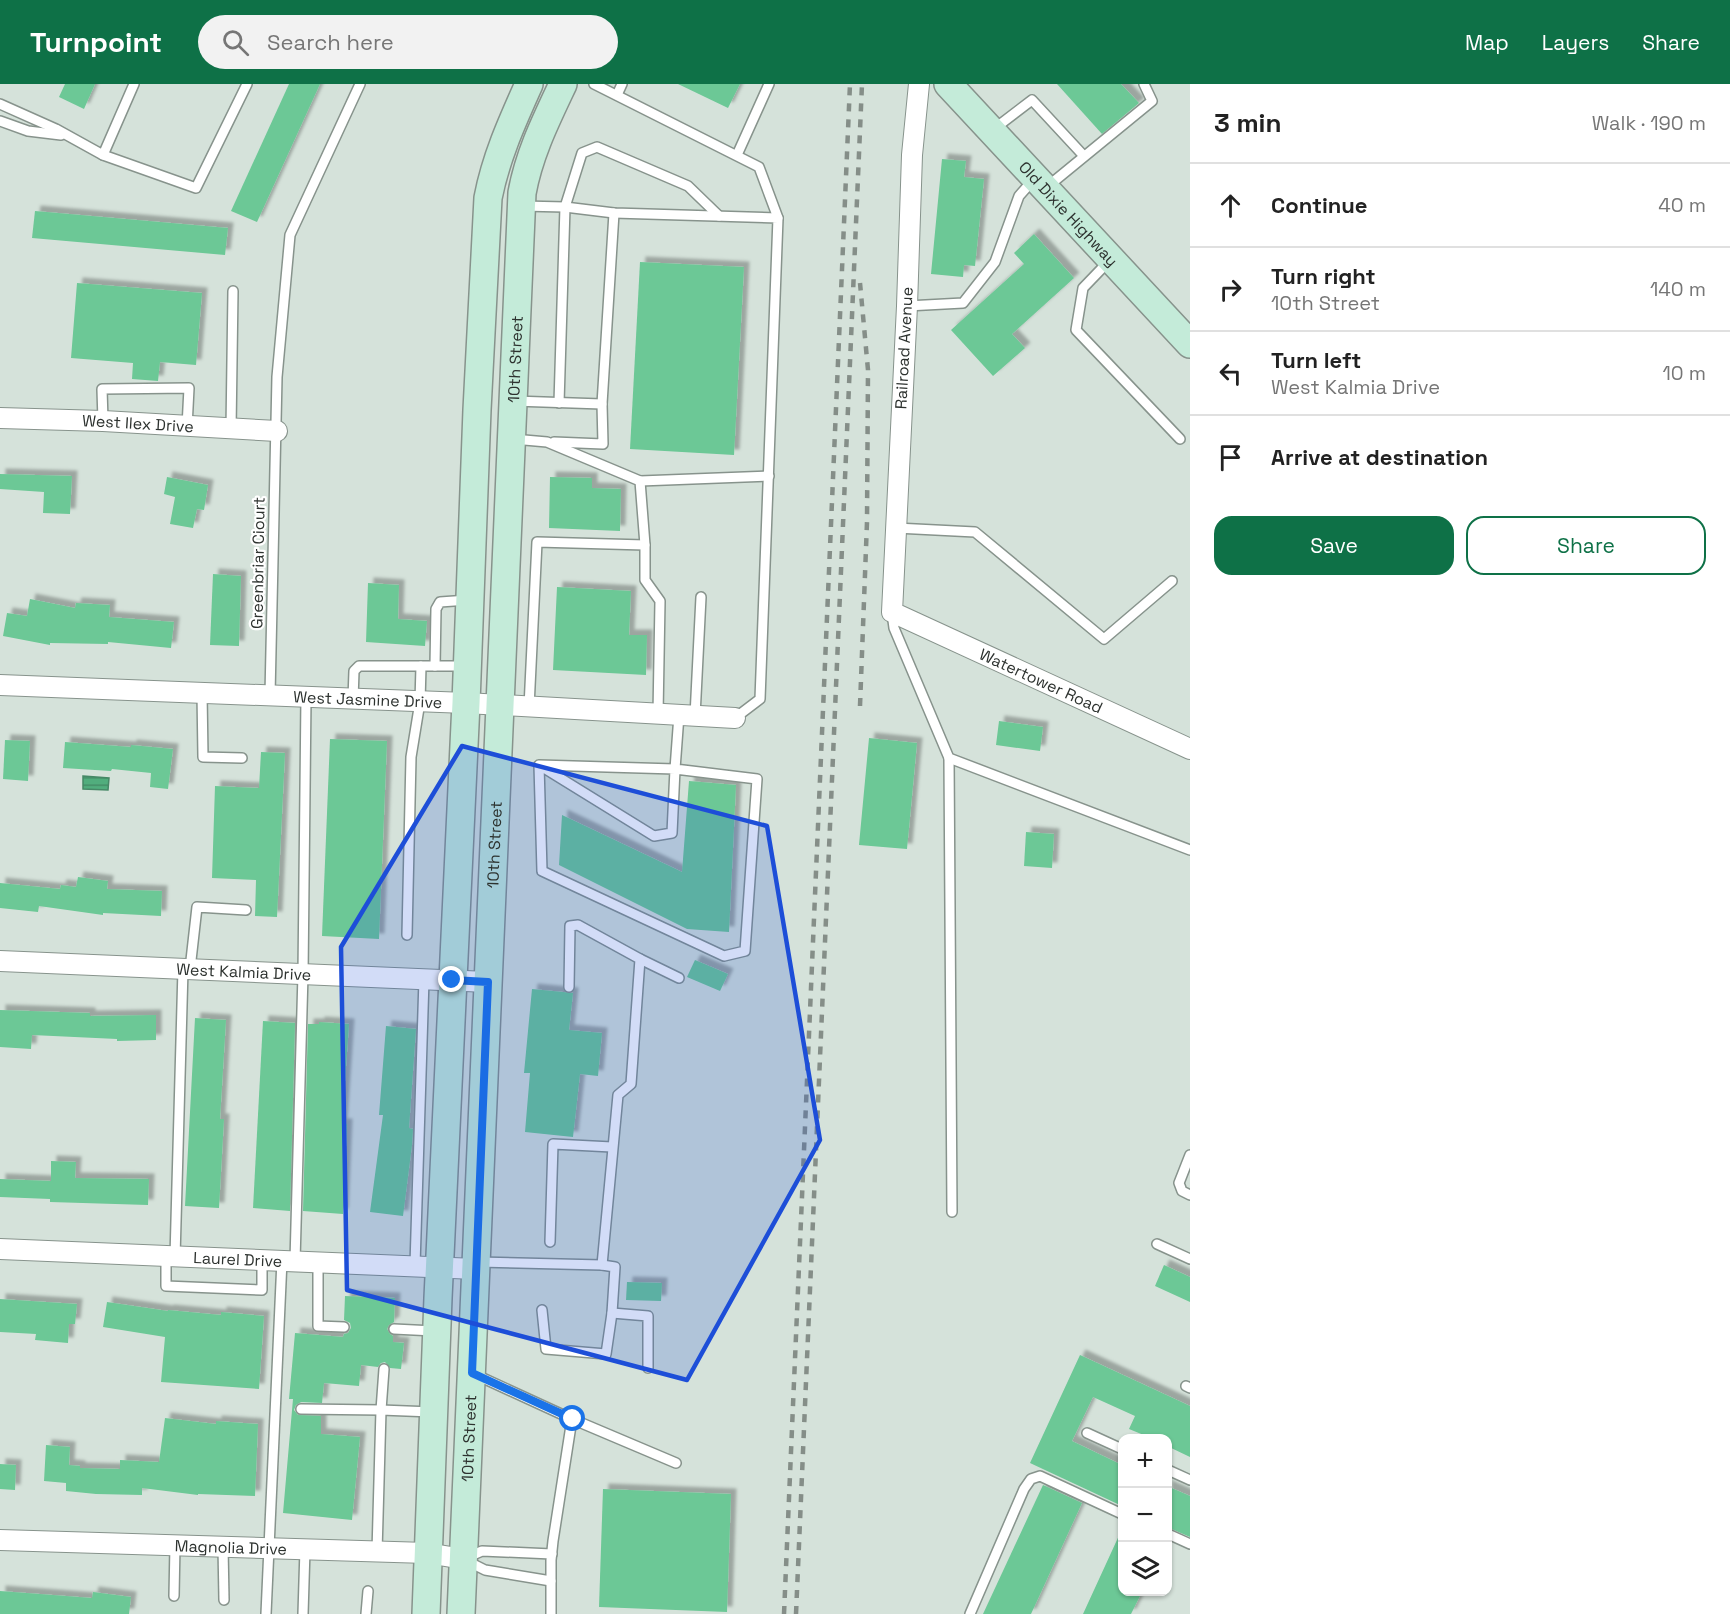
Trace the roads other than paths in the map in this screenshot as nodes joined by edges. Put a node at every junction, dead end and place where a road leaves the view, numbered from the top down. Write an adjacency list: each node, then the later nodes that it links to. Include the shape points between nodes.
1 (134, 84): 17 (lane)
2 (247, 84): 17 (lane, via 196,188)
3 (360, 84): 37 (lane, Greenbriar Ciourt, via 290,235 277,377)
4 (529, 84): 47 (main road, 10th Street, via 504,137 488,198)
5 (563, 84): 21 (main road, 10th Street, via 526,170)
6 (594, 84): 12 (lane)
7 (622, 84): 12 (lane)
8 (769, 84): 18 (lane)
9 (919, 84): 28 (street, Railroad Avenue, via 912,155)
10 (948, 84): 15 (main road, Old Dixie Highway)
11 (1143, 84): 19 (lane, via 1152,101)
12 (617, 95): 18 (lane)
13 (0, 104): 16 (lane)
14 (0, 121): 16 (lane, via 28,131)
15 (992, 131): 19 (lane, via 1032,100); 20 (main road, Old Dixie Highway)
16 (67, 135): 17 (lane)
17 (103, 155)
18 (737, 155): 25 (lane, via 759,167)
19 (1083, 155): 20 (lane)
20 (1040, 183): 26 (main road, Old Dixie Highway); 28 (lane, via 1019,196 995,262 963,303)
21 (522, 206): 22 (lane); 30 (main road, 10th Street)
22 (565, 207): 23 (lane); 24 (lane, via 582,153 597,147 687,186); 31 (lane)
23 (614, 213): 24 (lane); 32 (lane)
24 (719, 216): 25 (lane)
25 (778, 218): 41 (lane)
26 (1111, 260): 29 (main road, Old Dixie Highway); 39 (lane, via 1083,288 1076,330)
27 (233, 291): 36 (lane)
28 (907, 306): 43 (street, Railroad Avenue)
29 (1184, 333)
30 (514, 400): 31 (lane); 38 (main road, 10th Street)
31 (559, 403): 32 (lane)
32 (602, 404): 40 (lane, via 603,444)
33 (0, 418): 34 (street, West Ilex Drive)
34 (103, 421): 35 (street, West Ilex Drive); 35 (lane, via 102,388 189,388)
35 (187, 426): 36 (street, West Ilex Drive)
36 (231, 429): 37 (street, West Ilex Drive)
37 (277, 431): 54 (lane, Greenbriar Ciourt)
38 (512, 439): 40 (lane); 59 (main road, 10th Street)
39 (1180, 439)
40 (547, 442): 42 (lane)
41 (769, 476): 42 (lane); 63 (lane, via 760,699)
42 (640, 481): 44 (lane)
43 (896, 528): 45 (lane, via 975,532 1104,639); 48 (street, Railroad Avenue)
44 (645, 545): 60 (lane, via 537,542); 61 (lane, via 645,580 660,601)
45 (1172, 581)
46 (701, 597): 62 (lane)
47 (470, 600): 50 (lane, via 440,602 436,609); 51 (main road, 10th Street)
48 (892, 612): 64 (street, Watertower Road); 66 (lane, via 894,628)
49 (421, 666): 50 (lane); 56 (lane, via 359,666 354,671); 57 (lane)
50 (435, 666): 51 (lane)
51 (468, 666): 58 (main road, 10th Street)
52 (0, 685): 53 (street, West Jasmine Drive)
53 (202, 693): 54 (street, West Jasmine Drive); 65 (lane, via 203,757)
54 (270, 696): 55 (street, West Jasmine Drive)
55 (306, 697): 56 (street, West Jasmine Drive); 75 (lane)
56 (353, 699): 57 (street, West Jasmine Drive)
57 (420, 702): 58 (street, West Jasmine Drive); 71 (lane, via 411,757)
58 (466, 703): 59 (street, West Jasmine Drive); 78 (main road, 10th Street)
59 (499, 706): 60 (street, West Jasmine Drive); 79 (main road, 10th Street)
60 (529, 707): 61 (street, West Jasmine Drive)
61 (658, 714): 62 (street, West Jasmine Drive)
62 (687, 715): 63 (street, West Jasmine Drive); 68 (lane)
63 (735, 718)
64 (1190, 749)
65 (243, 758)
66 (950, 758): 69 (lane); 84 (lane)
67 (539, 765): 68 (lane); 68 (lane, via 654,836 672,833); 68 (lane, via 542,871 724,956 745,951 757,779)
68 (675, 769)
69 (1190, 850)
70 (246, 910): 74 (lane, via 197,907)
71 (407, 935)
72 (640, 959): 77 (lane); 80 (lane, via 578,925 570,926); 81 (lane, via 631,1084 618,1095)
73 (0, 962): 74 (street, West Kalmia Drive)
74 (187, 969): 75 (street, West Kalmia Drive); 88 (lane)
75 (303, 974): 76 (street, West Kalmia Drive); 91 (lane)
76 (424, 978): 78 (street, West Kalmia Drive); 93 (lane)
77 (679, 978)
78 (452, 980): 79 (street, West Kalmia Drive); 93 (main road, 10th Street)
79 (488, 982): 94 (main road, 10th Street)
80 (569, 987)
81 (612, 1147): 85 (lane, via 553,1144); 95 (lane)
82 (1190, 1155): 83 (lane, via 1179,1183 1182,1191)
83 (1190, 1195)
84 (952, 1212)
85 (550, 1242)
86 (1157, 1244): 89 (lane)
87 (0, 1249): 88 (street, Laurel Drive)
88 (171, 1256): 90 (street, Laurel Drive); 90 (lane, via 166,1286 262,1290)
89 (1190, 1259)
90 (262, 1260): 91 (street, Laurel Drive)
91 (289, 1261): 92 (street, Laurel Drive); 119 (lane)
92 (318, 1262): 93 (street, Laurel Drive); 98 (lane, via 318,1326)
93 (427, 1265): 94 (street, Laurel Drive); 100 (main road, 10th Street)
94 (476, 1265): 95 (lane); 103 (main road, 10th Street)
95 (602, 1265): 97 (lane, via 615,1267)
96 (542, 1310): 97 (lane, via 546,1349 606,1354)
97 (612, 1312): 101 (lane, via 648,1316)
98 (344, 1327)
99 (394, 1329): 100 (lane)
100 (436, 1331): 106 (main road, 10th Street)
101 (648, 1368)
102 (384, 1369): 105 (lane)
103 (472, 1373): 107 (lane); 124 (main road, 10th Street)
104 (302, 1408): 105 (lane)
105 (381, 1410): 106 (lane); 121 (lane)
106 (433, 1412): 122 (main road, 10th Street)
107 (573, 1419): 110 (lane); 123 (lane)
108 (1087, 1433): 109 (lane)
109 (1118, 1447)
110 (676, 1463)
111 (1172, 1472): 112 (lane)
112 (1190, 1480)
113 (1118, 1512): 135 (lane, via 1040,1476 1031,1479)
114 (1172, 1536): 116 (lane)
115 (0, 1540): 117 (street, Magnolia Drive)
116 (1190, 1544)
117 (175, 1545): 118 (street, Magnolia Drive); 127 (lane)
118 (223, 1547): 119 (street, Magnolia Drive); 128 (lane)
119 (269, 1548): 120 (street, Magnolia Drive); 129 (lane)
120 (305, 1550): 121 (street, Magnolia Drive); 130 (lane)
121 (377, 1552): 122 (street, Magnolia Drive)
122 (428, 1553): 124 (street, Magnolia Drive); 132 (main road, 10th Street)
123 (552, 1554): 124 (lane, via 482,1551); 125 (lane)
124 (463, 1559): 125 (lane, via 485,1570); 133 (main road, 10th Street)
125 (551, 1581): 134 (lane)
126 (368, 1591): 131 (lane)
127 (174, 1596)
128 (224, 1600)
129 (266, 1614)
130 (303, 1614)
131 (366, 1614)
132 (426, 1614)
133 (461, 1614)
134 (551, 1614)
135 (970, 1614)

